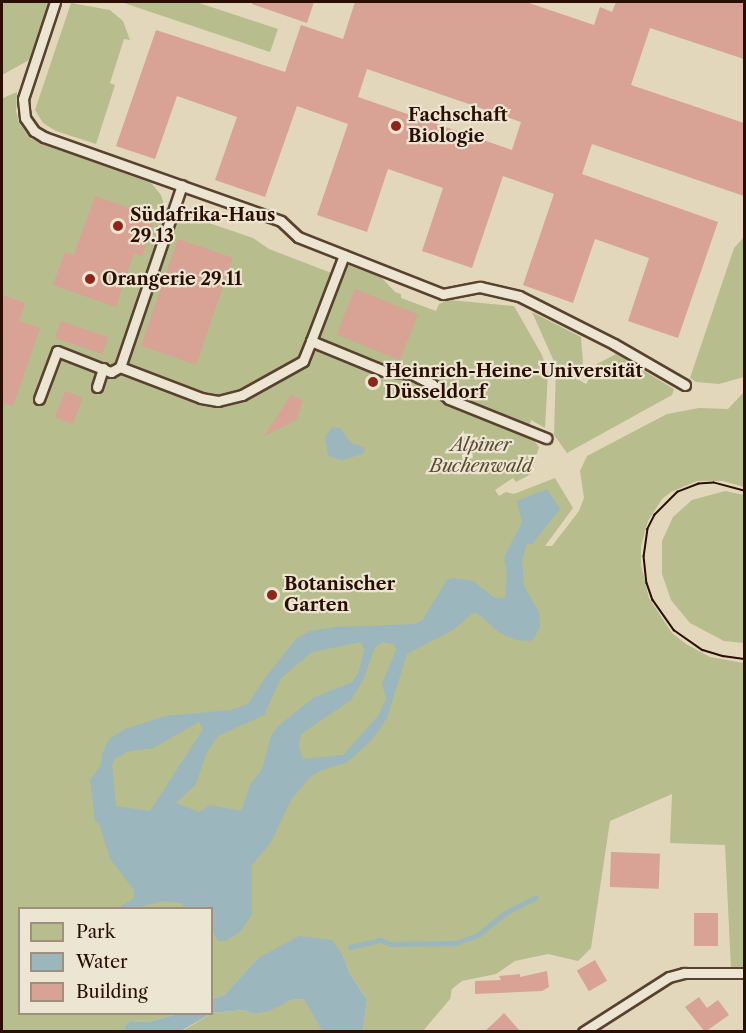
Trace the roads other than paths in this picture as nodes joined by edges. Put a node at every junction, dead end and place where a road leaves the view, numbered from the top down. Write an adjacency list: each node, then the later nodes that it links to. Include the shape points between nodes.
1 (55, 2): 2 (lane, via 23,99 28,123 54,142)
2 (182, 185): 3 (lane, via 281,221 298,237); 5 (lane)
3 (344, 255): 4 (lane); 7 (lane, via 443,294 480,287 519,296)
4 (310, 341): 5 (lane, via 303,361 242,395 218,401); 10 (lane, via 384,371 412,374 449,399)
5 (120, 367): 6 (lane, via 111,372)
6 (103, 368): 8 (lane); 9 (lane, via 57,351)
7 (685, 385)
8 (97, 387)
9 (39, 399)
10 (546, 438)
11 (744, 973): 12 (lane, via 684,973 669,977)
12 (583, 1032)

